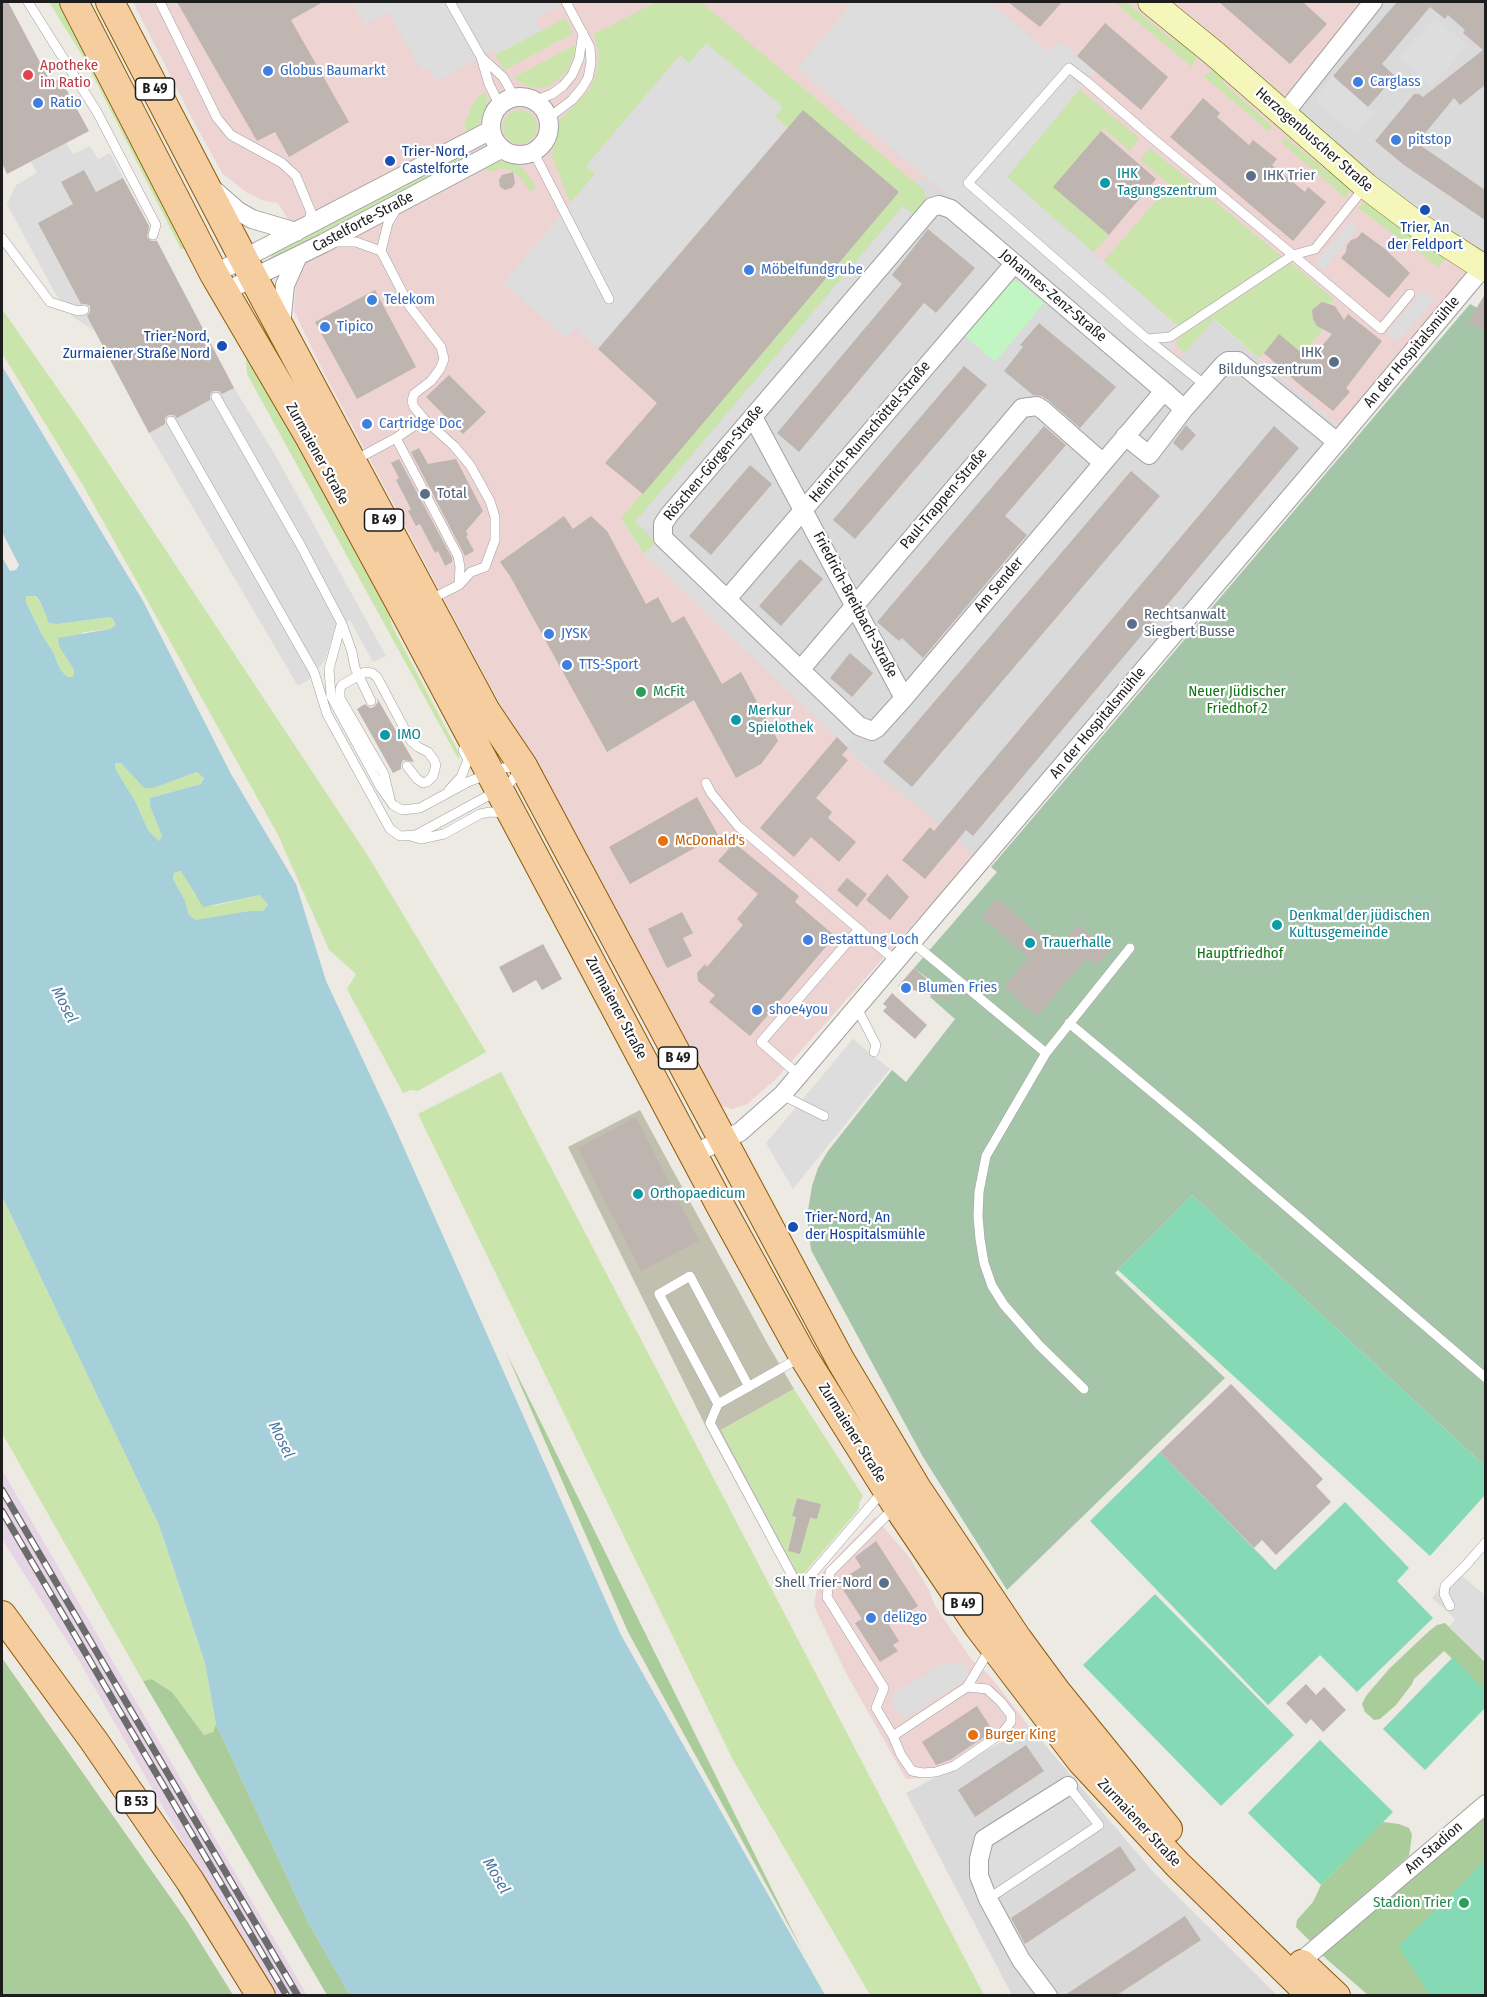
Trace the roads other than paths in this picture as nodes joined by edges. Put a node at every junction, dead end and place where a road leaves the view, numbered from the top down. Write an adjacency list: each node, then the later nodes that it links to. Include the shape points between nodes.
1 (28, 2): 23 (lane, via 97,112 156,225)
2 (74, 2): 32 (main road, Zurmaiener Straße / B 49)
3 (110, 2): 18 (main road, Zurmaiener Straße / B 49)
4 (160, 2): 22 (lane, via 217,118 231,135 296,176 311,212)
5 (450, 2): 10 (lane)
6 (566, 2): 9 (lane)
7 (1151, 2): 13 (main road, Herzogenbuscher Straße)
8 (1373, 2): 13 (street)
9 (583, 33): 11 (lane, via 572,75 552,94); 14 (lane, via 590,47 588,78 572,100)
10 (481, 57): 12 (lane, via 489,84); 12 (lane, via 503,77)
11 (534, 101): 12 (street, via 524,98); 14 (street)
12 (507, 102): 15 (street, via 493,117)
13 (1284, 114): 19 (main road, Herzogenbuscher Straße)
14 (547, 119): 17 (street, via 546,138)
15 (491, 130): 16 (street); 22 (street, Castelforte-Straße)
16 (501, 148): 17 (street, via 517,155); 20 (street, Castelforte-Straße)
17 (533, 151): 34 (lane)
18 (201, 177): 22 (street, Castelforte-Straße, via 237,211 252,219); 31 (main road, Zurmaiener Straße / B 49)
19 (1366, 186): 27 (lane, via 1315,249); 30 (main road, Herzogenbuscher Straße)
20 (400, 202): 25 (street, Castelforte-Straße); 26 (lane, via 388,223)
21 (939, 205): 29 (street, Johannes-Zenz-Straße, via 951,209); 42 (street, Röschen-Görgen-Straße, via 923,215)
22 (302, 228): 31 (street, Castelforte-Straße)
23 (153, 235)
24 (2, 238): 35 (lane, via 50,302)
25 (324, 243): 26 (lane, via 356,242); 28 (street, Castelforte-Straße)
26 (381, 251): 43 (lane, via 410,307 441,347 444,358 431,381 414,394 414,407)
27 (1293, 255): 33 (lane, via 1381,329); 37 (lane, via 1170,337); 37 (lane, via 1069,68 968,183)
28 (298, 256): 31 (street, Castelforte-Straße); 36 (street, via 285,285)
29 (1014, 264): 39 (street, Johannes-Zenz-Straße); 50 (street, Heinrich-Rumschöttel-Straße)
30 (1484, 267): 47 (street, An der Hospitalsmühle)
31 (248, 268): 32 (street, Castelforte-Straße); 36 (main road, Zurmaiener Straße / B 49)
32 (219, 283): 60 (main road, Zurmaiener Straße / B 49, via 310,438)
33 (1410, 294)
34 (609, 299)
35 (84, 310)
36 (281, 330): 48 (main road, Zurmaiener Straße / B 49)
37 (1147, 339): 38 (lane)
38 (1205, 385): 41 (street); 47 (street, via 1228,361 1238,361)
39 (1164, 391): 41 (street); 45 (street, Am Sender)
40 (216, 397): 55 (lane)
41 (1184, 409): 45 (street, via 1149,455)
42 (753, 417): 50 (street, Friedrich-Breitbach-Straße); 52 (street, Röschen-Görgen-Straße, via 669,515 662,530 667,543)
43 (424, 419): 46 (lane); 51 (lane, via 470,465 495,517 495,540 485,567 471,572)
44 (171, 421): 68 (lane, via 314,672 327,714 386,824 394,833)
45 (1125, 436): 49 (street, Am Sender)
46 (396, 438): 48 (lane); 51 (lane, via 458,556)
47 (1337, 442): 70 (street, An der Hospitalsmühle)
48 (352, 461): 53 (main road, Zurmaiener Straße / B 49)
49 (1102, 462): 54 (street, Paul-Trappen-Straße, via 1037,406 1022,408); 58 (street, Am Sender)
50 (804, 509): 52 (street, Heinrich-Rumschöttel-Straße); 54 (street, Friedrich-Breitbach-Straße)
51 (459, 585): 53 (lane)
52 (727, 599): 56 (street, Röschen-Görgen-Straße)
53 (427, 601): 63 (main road, Zurmaiener Straße / B 49, via 486,711)
54 (854, 605): 56 (street, Paul-Trappen-Straße); 58 (street, Friedrich-Breitbach-Straße)
55 (342, 624): 57 (lane); 67 (lane, via 329,669 331,696)
56 (801, 669): 61 (street, Röschen-Görgen-Straße, via 859,726)
57 (358, 676): 59 (lane); 62 (lane, via 369,672 377,677 411,741 435,760 433,776 423,783); 67 (lane, via 342,686 340,698 384,774)
58 (904, 698): 61 (street, Am Sender)
59 (371, 701)
60 (460, 718): 65 (main road, Zurmaiener Straße / B 49); 66 (lane, via 460,745 468,760)
61 (872, 731)
62 (407, 766)
63 (523, 766): 65 (lane); 65 (lane, via 503,768); 80 (main road, Zurmaiener Straße / B 49)
64 (706, 783): 69 (lane, via 738,826)
65 (499, 792): 66 (lane, via 468,782); 68 (lane); 68 (lane, via 490,812 444,834); 81 (main road, Zurmaiener Straße / B 49)
66 (443, 797): 67 (lane, via 410,810)
67 (390, 803)
68 (411, 837)
69 (859, 929): 72 (lane); 77 (lane, via 761,1042)
70 (912, 942): 72 (street, An der Hospitalsmühle); 76 (lane)
71 (1130, 948): 74 (lane)
72 (896, 961): 73 (street, An der Hospitalsmühle)
73 (857, 1008): 75 (lane, via 876,1045); 77 (street, An der Hospitalsmühle)
74 (1069, 1023): 76 (lane); 85 (lane)
75 (874, 1052)
76 (1046, 1053): 87 (lane, via 986,1156 979,1192 980,1239 992,1286 1004,1305)
77 (799, 1075): 78 (street, An der Hospitalsmühle)
78 (782, 1095): 79 (lane); 80 (street, An der Hospitalsmühle, via 740,1132)
79 (824, 1116)
80 (723, 1140): 81 (street, An der Hospitalsmühle); 82 (main road, Zurmaiener Straße / B 49)
81 (693, 1154): 83 (main road, Zurmaiener Straße / B 49)
82 (773, 1232): 83 (main road); 99 (main road, Zurmaiener Straße / B 49, via 878,1425 1017,1638 1160,1821 1252,1918)
83 (742, 1246): 84 (main road, Zurmaiener Straße / B 49)
84 (803, 1356): 86 (lane); 89 (main road, Zurmaiener Straße / B 49)
85 (1485, 1378)
86 (749, 1387): 88 (lane); 88 (lane, via 690,1276 659,1294)
87 (1084, 1389)
88 (718, 1404): 89 (lane, via 710,1423 795,1581 805,1582)
89 (891, 1497): 93 (main road, Zurmaiener Straße / B 49); 95 (lane, via 830,1572 827,1597 884,1688 876,1708)
90 (1485, 1542): 91 (lane, via 1445,1586)
91 (1450, 1606)
92 (2, 1615): 100 (main road, B 53, via 114,1769)
93 (992, 1646): 94 (lane); 102 (main road, Zurmaiener Straße / B 49, via 1082,1761 1178,1865)
94 (967, 1687): 95 (lane); 95 (lane, via 987,1689 1011,1715 1011,1722 1002,1733 954,1766 936,1772 912,1771)
95 (893, 1736)
96 (1068, 1786): 98 (street, via 984,1839 979,1876); 98 (lane, via 1100,1825)
97 (1485, 1804): 99 (street, Am Stadion)
98 (988, 1899): 101 (street, via 1021,1960)
99 (1300, 1962): 103 (main road, Zurmaiener Straße / B 49)
100 (261, 1995)
101 (1048, 1995)
102 (1312, 1995)
103 (1336, 1995)

